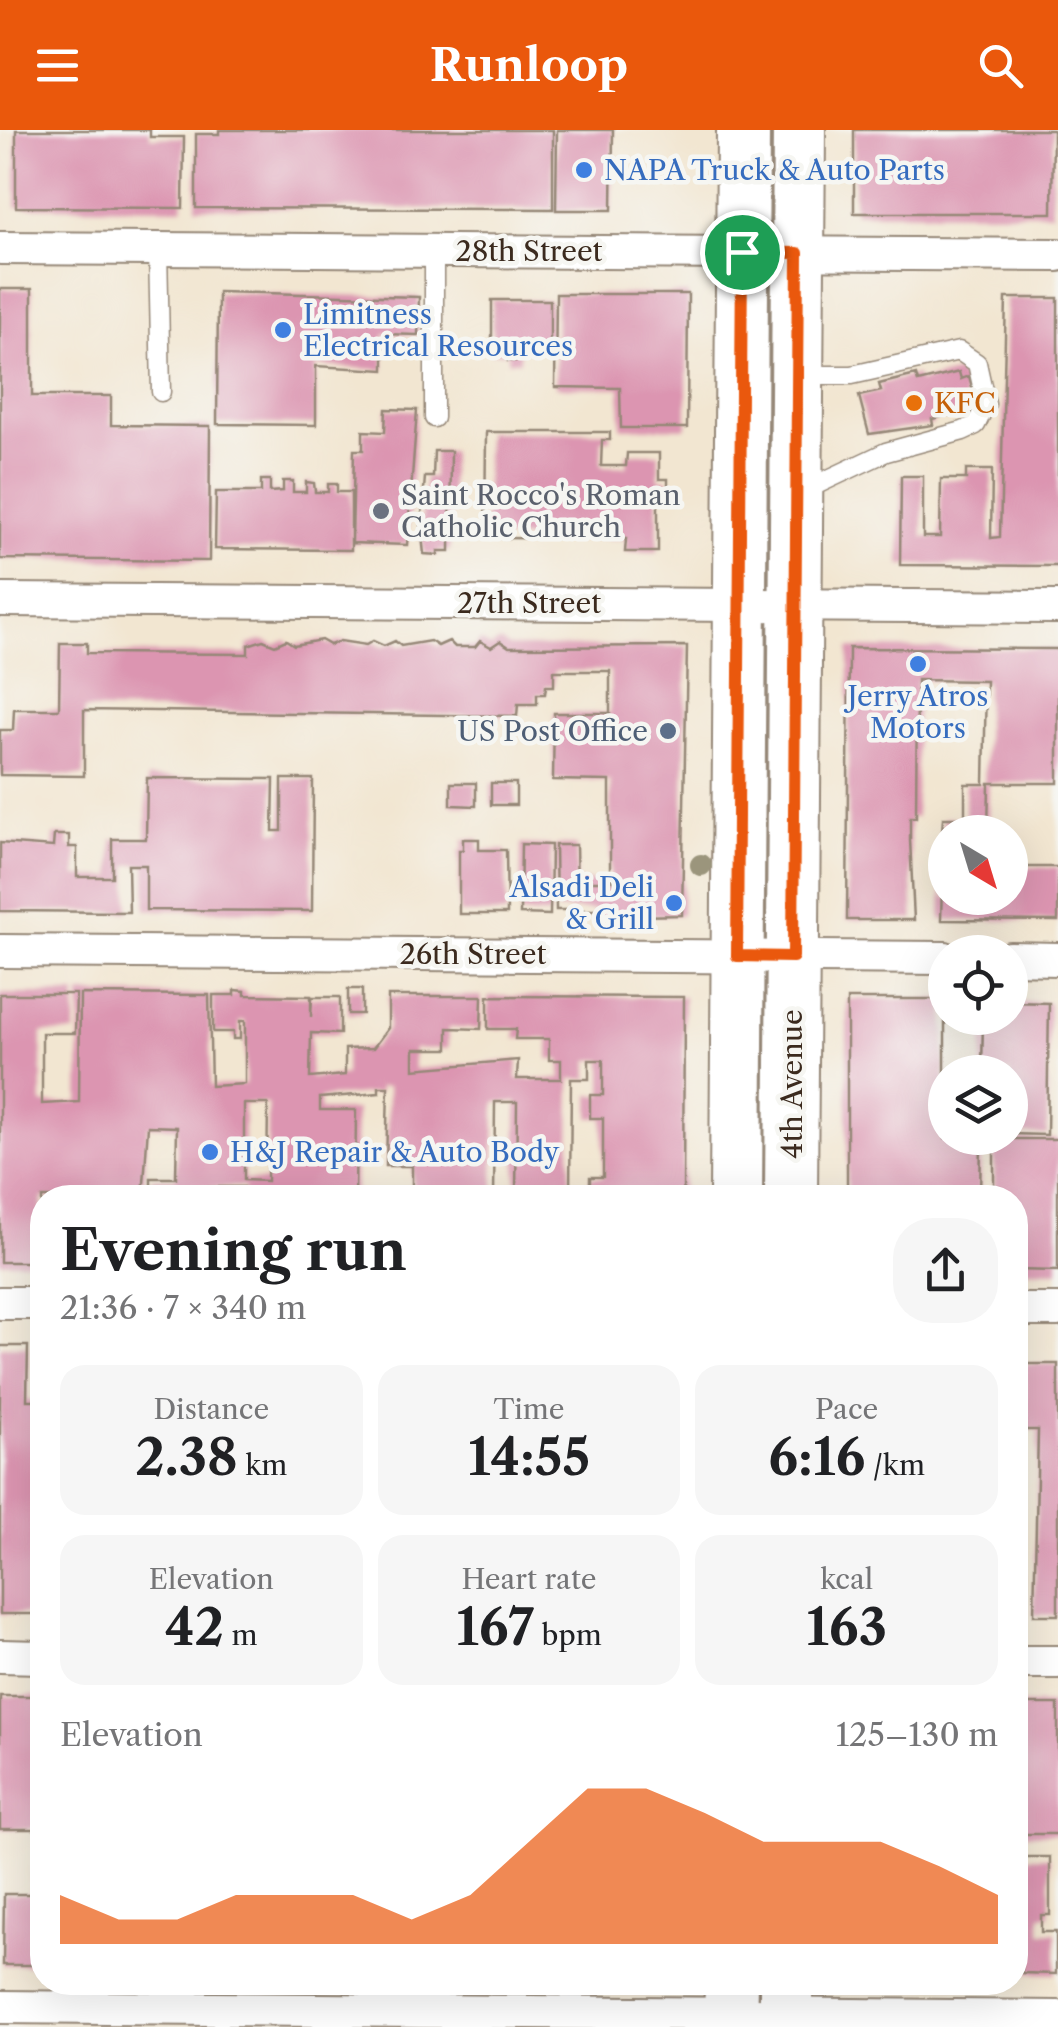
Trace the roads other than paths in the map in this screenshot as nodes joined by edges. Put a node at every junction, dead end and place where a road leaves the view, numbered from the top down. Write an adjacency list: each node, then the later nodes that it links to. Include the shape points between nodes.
1 (743, 130): 6 (main road, 4th Avenue)
2 (799, 130): 7 (main road, 4th Avenue)
3 (0, 248): 4 (street, 28th Street)
4 (158, 249): 5 (street, 28th Street); 10 (lane)
5 (434, 251): 6 (street, 28th Street); 11 (lane)
6 (742, 252): 7 (street, 28th Street); 14 (main road, 4th Avenue)
7 (798, 253): 8 (street, 28th Street); 9 (main road, 4th Avenue)
8 (1058, 255)
9 (797, 376): 12 (main road, 4th Avenue); 12 (lane, via 852,375 959,351 977,363 986,404 976,425 886,452)
10 (160, 392)
11 (434, 418)
12 (796, 494): 15 (main road, 4th Avenue)
13 (0, 600): 14 (street, 27th Street)
14 (740, 605): 15 (street, 27th Street); 18 (main road, 4th Avenue)
15 (796, 606): 16 (street, 27th Street); 19 (main road, 4th Avenue)
16 (1058, 607)
17 (0, 951): 18 (street, 26th Street)
18 (737, 956): 19 (street, 26th Street); 23 (main road, 4th Avenue)
19 (793, 957): 20 (street, 26th Street); 24 (main road, 4th Avenue)
20 (928, 958)
21 (1028, 958): 22 (street)
22 (1058, 958)
23 (736, 1185)
24 (792, 1185)
25 (0, 1303): 26 (street)
26 (30, 1303)
27 (1028, 1310): 28 (street)
28 (1058, 1310)
29 (0, 1656): 30 (street)
30 (30, 1656)
31 (1028, 1662): 32 (street)
32 (1058, 1662)
33 (0, 2007): 34 (street)
34 (730, 2008): 35 (street)
35 (786, 2008): 36 (street)
36 (1058, 2017)

